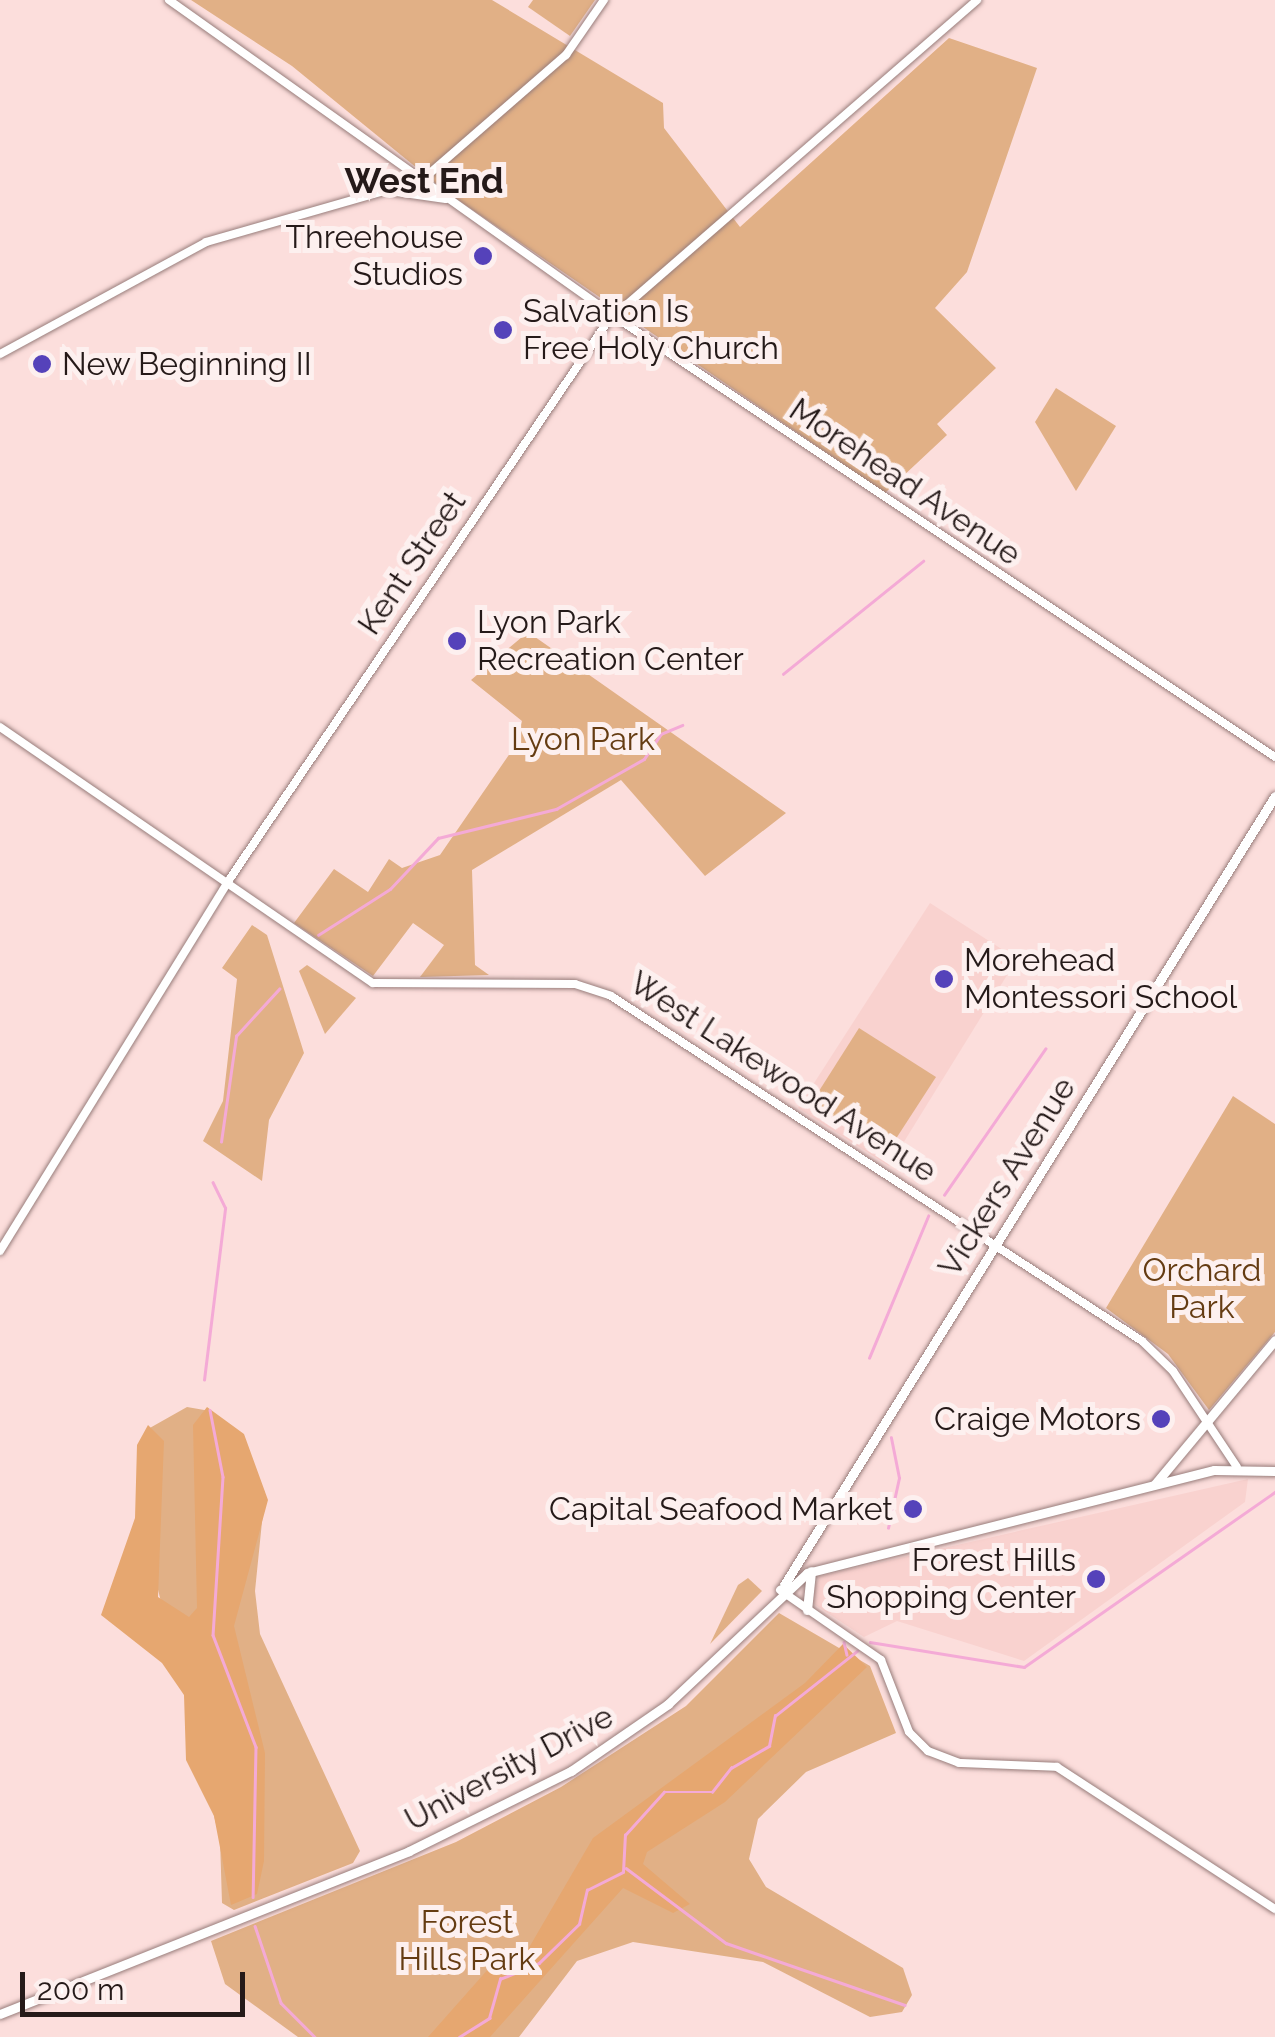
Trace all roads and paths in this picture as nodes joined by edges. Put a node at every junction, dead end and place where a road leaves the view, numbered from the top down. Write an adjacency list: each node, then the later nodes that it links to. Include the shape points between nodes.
1 (170, 0): 4 (street, Morehead Avenue)
2 (604, 0): 4 (street, via 566,55)
3 (977, 0): 7 (street, Kent Street, via 640,302)
4 (422, 180): 5 (street); 6 (street, Morehead Avenue)
5 (381, 190): 6 (street); 8 (street, via 189,249)
6 (446, 199): 7 (street, Morehead Avenue)
7 (613, 316): 10 (street, Morehead Avenue); 12 (street, Kent Street)
8 (0, 354)
9 (0, 726): 12 (street, West Lakewood Avenue)
10 (1275, 757)
11 (1275, 796): 13 (main road, Vickers Avenue)
12 (226, 885): 13 (street, West Lakewood Avenue, via 384,986 597,988); 14 (street, Kent Street)
13 (994, 1244): 16 (street, West Lakewood Avenue, via 1150,1348); 21 (main road, Vickers Avenue)
14 (0, 1251)
15 (1275, 1340): 16 (main road)
16 (1208, 1422): 17 (street, West Lakewood Avenue); 19 (main road)
17 (1237, 1467): 18 (main road); 19 (main road, University Drive)
18 (1275, 1471)
19 (1154, 1484): 20 (main road, University Drive)
20 (811, 1572): 21 (main road, University Drive); 22 (main road)
21 (782, 1587): 22 (street); 24 (main road, University Drive, via 668,1704 570,1771 409,1851)
22 (807, 1610): 23 (street, via 885,1665 910,1732 950,1761 1057,1767)
23 (1275, 1910)
24 (0, 2014)

